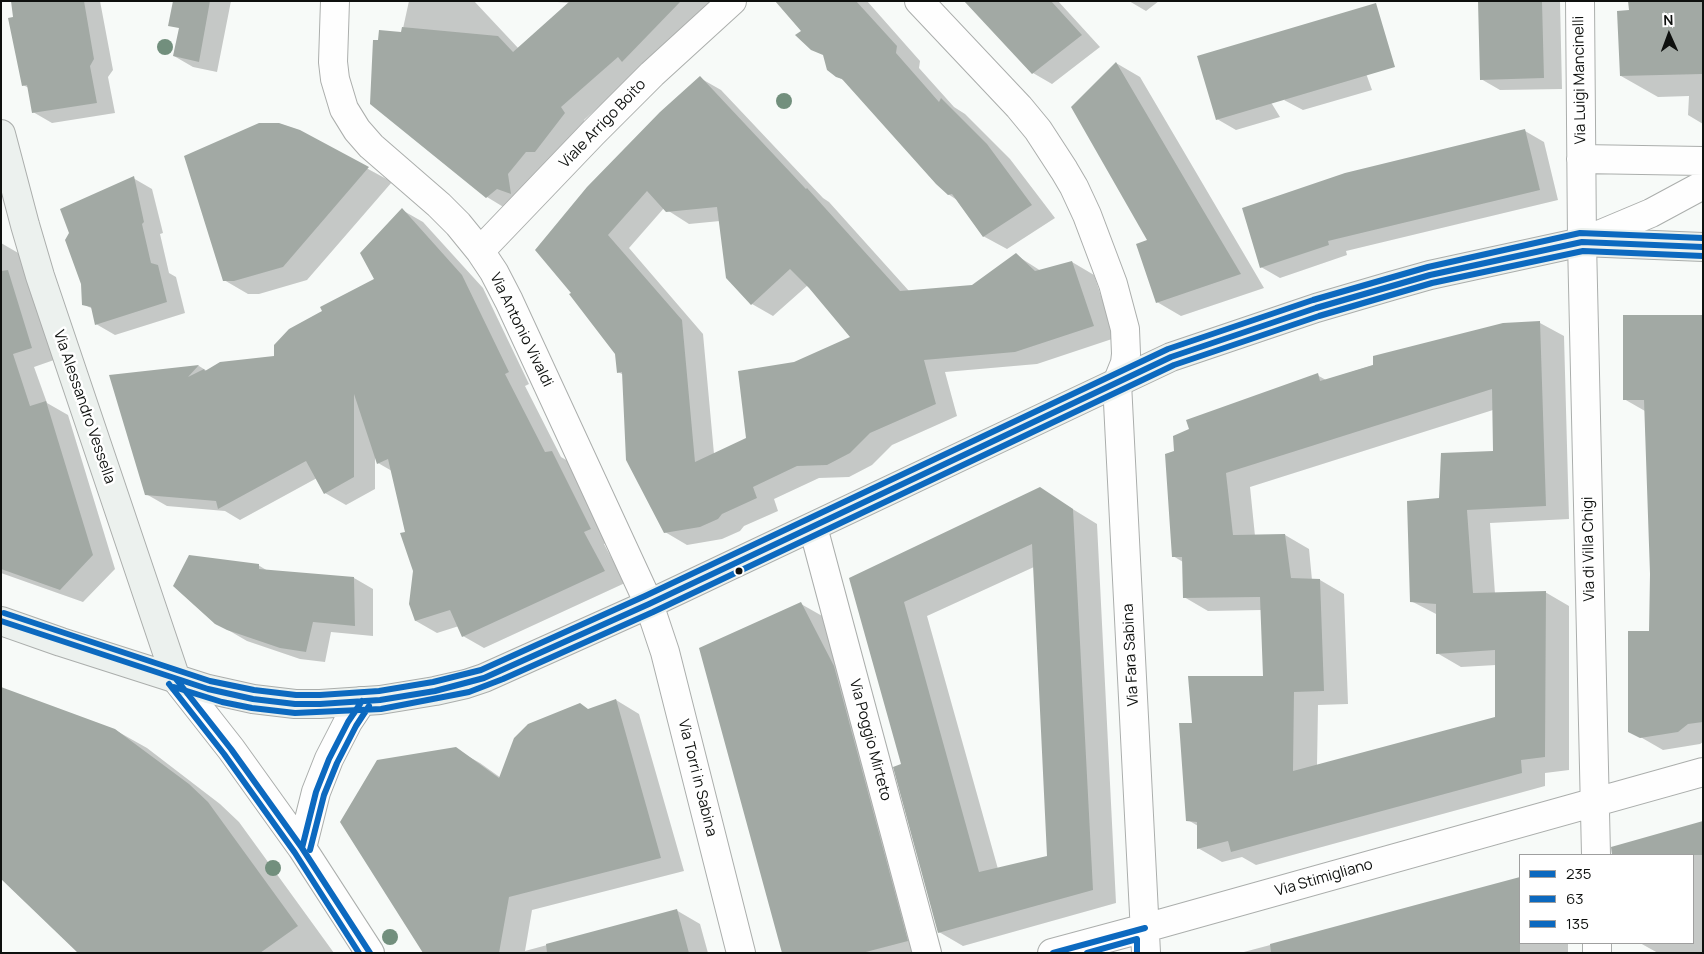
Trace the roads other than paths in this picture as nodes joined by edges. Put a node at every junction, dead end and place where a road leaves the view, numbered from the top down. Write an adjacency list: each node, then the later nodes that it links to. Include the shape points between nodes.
1 (335, 1): 11 (street, Via Antonio Vivaldi, via 332,62 339,95 351,122 370,146 439,205)
2 (732, 1): 11 (street, Viale Arrigo Boito, via 652,74)
3 (919, 1): 12 (street, via 1019,107 1038,130 1074,187 1100,248 1125,328 1125,364)
4 (1580, 1): 6 (street, Via Luigi Mancinelli)
5 (1, 134): 16 (main road, Via Alessandro Vessella, via 43,285)
6 (1581, 159): 7 (street); 9 (street, Via Luigi Mancinelli)
7 (1703, 161)
8 (1703, 185): 9 (street, via 1643,217)
9 (1582, 242): 10 (main road); 12 (main road, via 1430,276 1316,308 1171,357); 19 (street, Via di Villa Chigi)
10 (1703, 247)
11 (480, 251): 14 (street, Via Antonio Vivaldi, via 509,301)
12 (1117, 383): 13 (main road); 22 (street, Via Fara Sabina)
13 (813, 527): 14 (main road); 25 (street, Via Poggio Mirteto)
14 (649, 604): 17 (main road, via 466,684 415,695); 24 (street, Via Torri in Sabina, via 666,652)
15 (1, 621): 16 (main road)
16 (176, 678): 17 (main road, via 208,690 266,701 320,704); 20 (street)
17 (362, 701): 20 (street, via 329,759 316,792)
18 (1703, 772): 19 (street, Via Stimigliano)
19 (1596, 802): 21 (street, Via di Villa Chigi); 22 (street, Via Stimigliano)
20 (302, 848): 23 (street)
21 (1596, 854)
22 (1146, 941): 26 (street, Via Stimigliano)
23 (370, 953)
24 (741, 953)
25 (927, 953)
26 (1052, 953)

